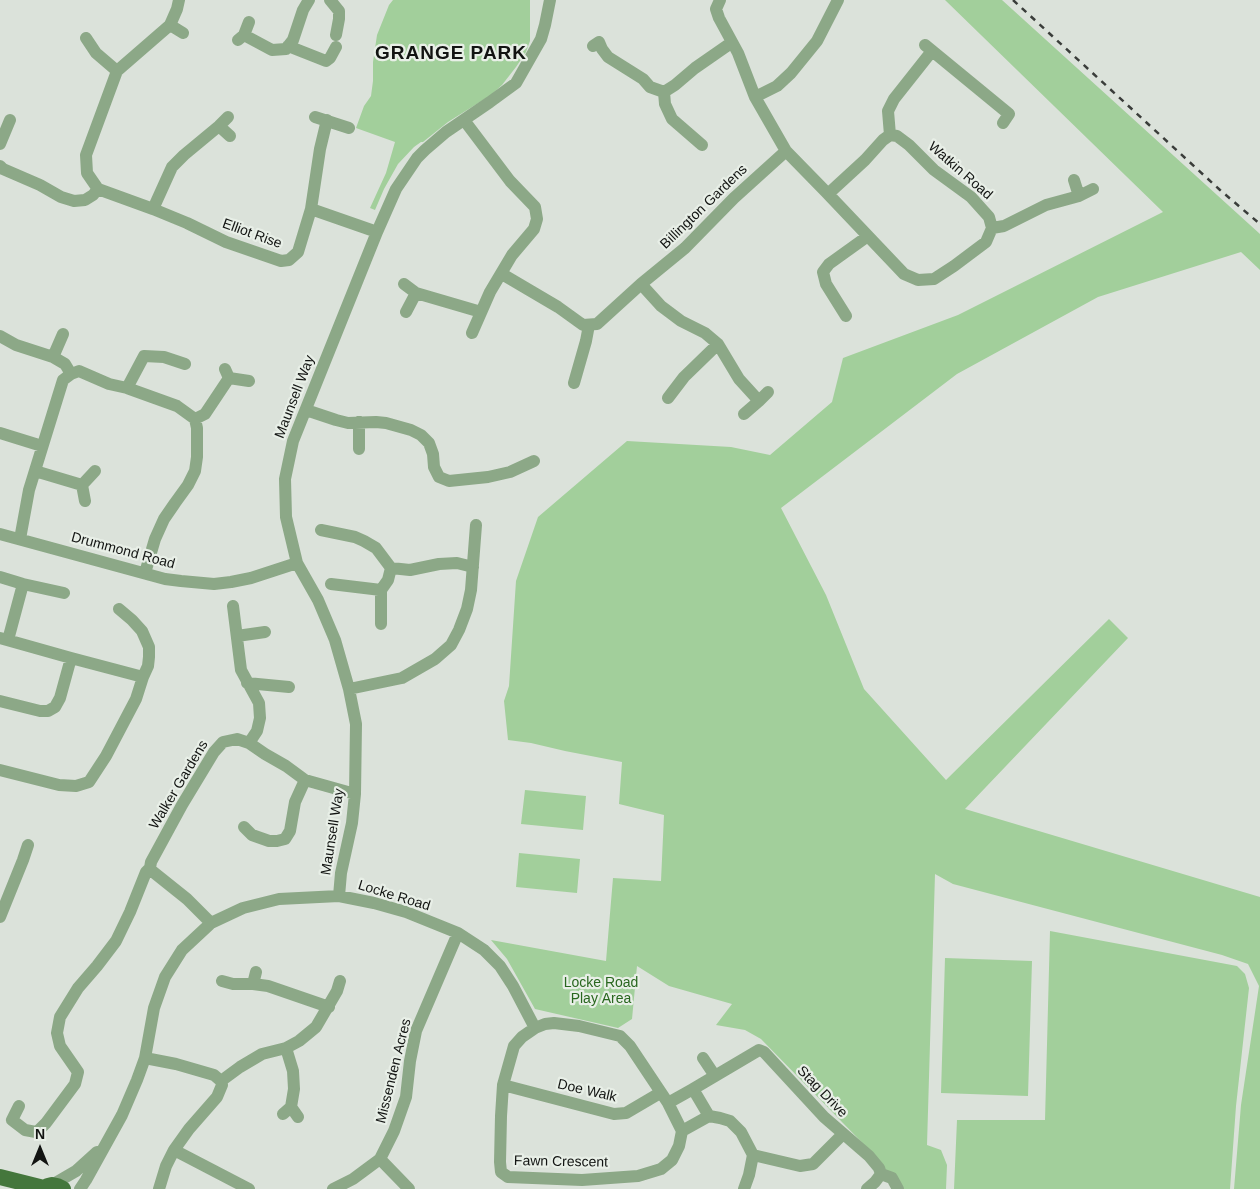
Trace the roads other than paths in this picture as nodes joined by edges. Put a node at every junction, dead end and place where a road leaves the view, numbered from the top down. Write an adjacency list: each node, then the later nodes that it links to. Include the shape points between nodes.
1 (178, 0): 8 (street)
2 (309, 0): 13 (street)
3 (330, 0): 13 (street, via 339,11 336,41 330,58 326,60)
4 (550, 0): 19 (street, Maunsell Way, via 541,39 516,83)
5 (720, 0): 12 (street, via 716,8)
6 (838, 0): 16 (street, via 817,41 791,73 777,86)
7 (249, 22): 13 (street, via 241,38 272,50)
8 (170, 25): 9 (street); 14 (street)
9 (183, 34)
10 (86, 38): 14 (street, via 94,56)
11 (599, 41): 15 (street, via 608,57 643,78 650,87)
12 (731, 42): 15 (street); 16 (street)
13 (288, 46)
14 (117, 71): 28 (street, via 86,155 87,173)
15 (664, 92): 24 (street, via 672,119 696,132)
16 (755, 97): 25 (street)
17 (1010, 115): 21 (street, via 928,48 888,111)
18 (10, 120): 23 (street)
19 (464, 120): 35 (street, Maunsell Way, via 418,158 396,189); 37 (street, via 534,207 537,219 534,229 512,255)
20 (349, 128): 33 (street, Elliot Rise, via 321,118)
21 (890, 135): 30 (street); 34 (street, Watkin Road, via 908,144 934,170 971,197 989,217)
22 (230, 136): 32 (street, via 223,122 184,155 172,167)
23 (0, 144)
24 (702, 145)
25 (786, 151): 30 (street); 39 (street, Billington Gardens, via 685,248)
26 (0, 166): 28 (street, via 74,201 85,200)
27 (1074, 180): 31 (street)
28 (98, 189): 32 (street, Elliot Rise)
29 (1093, 189): 31 (street)
30 (828, 194): 36 (street)
31 (1079, 196): 34 (street, via 1046,205 1004,226)
32 (153, 209): 33 (street, Elliot Rise, via 226,242 280,261 289,260 298,252)
33 (311, 209): 35 (street)
34 (992, 228): 36 (street, via 986,242 934,279 918,280 904,274)
35 (377, 232): 56 (street, Maunsell Way)
36 (868, 236): 41 (street, via 823,272 826,284)
37 (502, 274): 43 (street); 44 (street, via 583,325)
38 (404, 284): 40 (street)
39 (641, 284): 44 (street, Billington Gardens, via 597,324); 48 (street, via 661,306)
40 (416, 293): 42 (street); 43 (street)
41 (846, 308)
42 (406, 312)
43 (481, 312): 45 (street)
44 (589, 325): 53 (street)
45 (472, 332)
46 (63, 334): 49 (street)
47 (0, 336): 49 (street)
48 (718, 344): 55 (street, via 684,377); 57 (street, via 738,379 763,397)
49 (53, 357): 51 (street, via 65,364)
50 (185, 364): 54 (street, via 142,352)
51 (71, 374): 54 (street, via 79,372); 61 (street, via 63,380)
52 (249, 381): 58 (street, via 227,374 204,414)
53 (574, 382)
54 (127, 388): 58 (street, via 177,406)
55 (668, 398)
56 (306, 410): 59 (street, via 348,423); 72 (street, Maunsell Way, via 292,442 285,479 286,517)
57 (744, 414)
58 (195, 419): 75 (street, via 195,471 164,518)
59 (359, 422): 62 (street); 63 (street, via 386,423 421,435 429,442 439,477 449,481 510,472 518,462)
60 (0, 433): 61 (street)
61 (42, 446): 64 (street)
62 (360, 450)
63 (534, 461)
64 (36, 471): 66 (street); 71 (street)
65 (95, 471): 66 (street)
66 (82, 484): 67 (street)
67 (85, 500)
68 (476, 525): 73 (street)
69 (321, 530): 74 (street, via 380,544)
70 (0, 534): 71 (street, Drummond Road)
71 (20, 539): 75 (street, Drummond Road)
72 (297, 563): 75 (street, Drummond Road, via 251,578 214,584 165,579); 91 (street, Maunsell Way, via 322,608)
73 (473, 567): 74 (street, via 457,563 410,570); 91 (street, via 466,609 451,645 435,660 402,678)
74 (391, 568): 79 (street)
75 (145, 573)
76 (0, 577): 77 (street)
77 (24, 584): 80 (street); 86 (street)
78 (331, 584): 79 (street)
79 (381, 590): 83 (street)
80 (64, 593)
81 (233, 606): 85 (street)
82 (119, 609): 88 (street, via 142,631 149,647 148,666)
83 (382, 624)
84 (265, 632): 85 (street)
85 (237, 636): 89 (street, via 240,670)
86 (4, 639): 87 (street)
87 (71, 658): 88 (street); 92 (street, via 55,707 40,711)
88 (143, 677): 94 (street, via 136,699 89,782 76,786 59,785)
89 (247, 683): 90 (street); 93 (street, via 259,703 260,718 257,731)
90 (289, 686)
91 (349, 689): 96 (street, Maunsell Way, via 356,724)
92 (0, 701)
93 (248, 743): 95 (street, Walker Gardens); 99 (street, Walker Gardens, via 237,739 223,742 214,752)
94 (0, 770)
95 (305, 780): 96 (street, Walker Gardens); 97 (street, via 285,838 277,841)
96 (355, 794): 100 (street, Maunsell Way)
97 (248, 834)
98 (28, 845): 101 (street, via 29,863)
99 (150, 868): 102 (street); 117 (street, Walker Gardens, via 116,941 78,988 60,1017 57,1033 60,1046 78,1072 75,1084 39,1130 25,1130 8,1121)
100 (339, 896): 102 (street, Locke Road, via 279,899 243,908); 103 (street, Locke Road, via 406,912)
101 (0, 917)
102 (211, 923): 109 (street, Locke Road, via 182,950 165,977 154,1008)
103 (458, 933): 107 (street, Locke Road, via 484,950 500,966); 125 (street, Missenden Acres, via 416,1031 406,1097)
104 (222, 981): 106 (street, via 233,984 254,978)
105 (340, 989): 106 (street)
106 (329, 1007): 108 (street, via 316,1027 299,1042)
107 (535, 1028): 113 (street, Fawn Crescent, via 514,1046); 115 (street, Fawn Crescent, via 554,1023 620,1036)
108 (286, 1048): 112 (street, via 262,1054); 118 (street, via 293,1071)
109 (145, 1058): 112 (street, via 176,1064); 122 (street, Locke Road, via 122,1115)
110 (703, 1058): 111 (street)
111 (715, 1076): 114 (street, Stag Drive); 121 (street, Stag Drive, via 759,1050 764,1052)
112 (221, 1081): 123 (street, via 217,1097)
113 (503, 1084): 115 (street, Doe Walk, via 614,1114 626,1113); 120 (street, Fawn Crescent, via 500,1162 501,1172 508,1178 582,1180 638,1176 660,1169 672,1160)
114 (693, 1089): 116 (street, Stag Drive); 119 (street)
115 (660, 1092): 116 (street, Fawn Crescent)
116 (668, 1103): 120 (street, Fawn Crescent)
117 (19, 1106)
118 (291, 1113)
119 (708, 1116): 120 (street); 124 (street, via 730,1121 741,1132)
120 (682, 1131)
121 (843, 1134): 124 (street, via 812,1164 800,1166); 126 (street, Stag Drive, via 869,1156)
122 (105, 1146): 129 (street, Locke Road); 131 (street, Locke Road)
123 (174, 1150): 132 (street); 133 (street)
124 (753, 1155): 136 (street)
125 (380, 1159): 134 (street, Missenden Acres); 135 (street)
126 (881, 1174): 137 (street); 138 (street, Stag Drive, via 892,1178)
127 (0, 1177): 129 (main road)
128 (0, 1181): 130 (main road)
129 (50, 1188)
130 (9, 1189)
131 (80, 1189)
132 (159, 1189)
133 (249, 1189)
134 (333, 1189)
135 (409, 1189)
136 (744, 1189)
137 (867, 1189)
138 (898, 1189)

